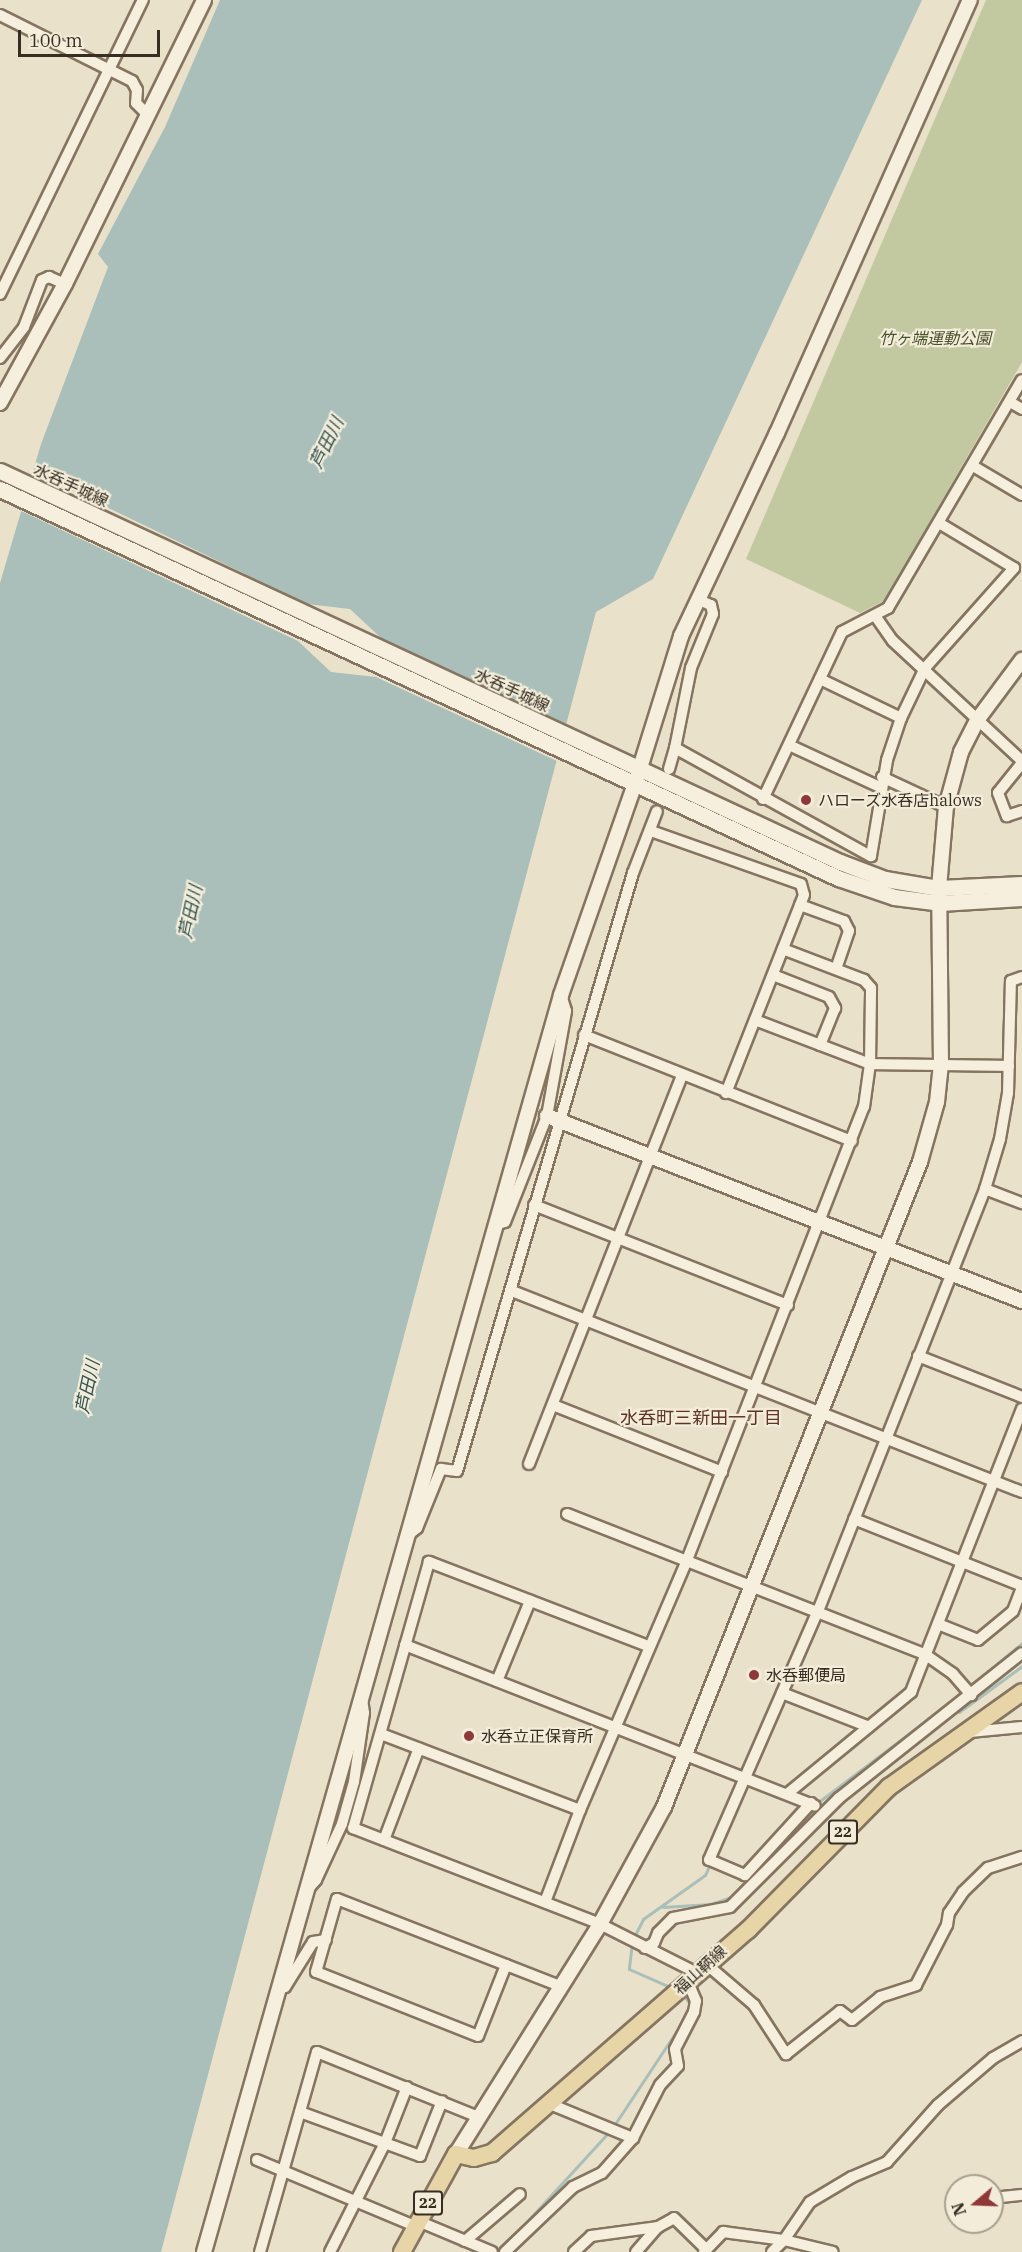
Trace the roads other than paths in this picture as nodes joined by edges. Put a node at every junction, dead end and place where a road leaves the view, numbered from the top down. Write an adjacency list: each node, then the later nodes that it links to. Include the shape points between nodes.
1 (143, 0): 5 (street)
2 (204, 0): 6 (street)
3 (970, 0): 20 (street)
4 (0, 15): 5 (street)
5 (109, 70): 6 (street, via 132,81 137,90 136,103); 8 (street)
6 (148, 115): 7 (street)
7 (65, 284): 9 (street, via 50,277 42,280 24,327); 12 (street)
8 (0, 294)
9 (0, 358)
10 (1022, 380): 11 (street)
11 (1010, 402): 13 (street); 14 (street)
12 (0, 403)
13 (1022, 409)
14 (973, 465): 17 (street); 18 (street)
15 (0, 471): 30 (main road, 水呑手城線)
16 (0, 489): 30 (main road, 水呑手城線)
17 (1022, 495)
18 (939, 524): 19 (street); 21 (street, via 888,608)
19 (1018, 564): 23 (street)
20 (699, 600): 28 (street, via 711,605 713,614 691,668); 32 (street, via 681,636)
21 (876, 617): 23 (street, via 893,641); 24 (street, via 842,632)
22 (1022, 660): 26 (street)
23 (925, 668): 25 (street); 26 (street)
24 (820, 679): 25 (street); 27 (street)
25 (901, 718): 33 (street)
26 (978, 719): 29 (street); 35 (street, via 961,752)
27 (789, 745): 33 (street); 34 (street)
28 (675, 748): 31 (street); 34 (street)
29 (1022, 762): 37 (street, via 998,793 1007,816)
30 (616, 767): 32 (main road, 水呑手城線)
31 (669, 769)
32 (638, 777): 40 (main road, 水呑手城線, via 840,862); 47 (street)
33 (881, 782): 34 (street, via 871,856); 35 (street)
34 (763, 799)
35 (946, 807): 40 (street)
36 (657, 811): 38 (street)
37 (1022, 811)
38 (651, 831): 42 (street, via 801,884 804,895); 49 (street, via 633,873)
39 (1022, 884): 40 (main road, 水呑手城線)
40 (940, 896): 41 (main road, 水呑手城線); 52 (street)
41 (1022, 898)
42 (800, 905): 43 (street); 44 (street, via 844,921 849,931)
43 (783, 949): 44 (street); 45 (street)
44 (836, 969): 51 (street, via 864,980 871,988)
45 (773, 975): 48 (street); 50 (street, via 829,997 835,1008)
46 (1022, 977): 53 (street, via 1011,981)
47 (561, 995): 56 (street, via 566,1011); 63 (street)
48 (755, 1020): 50 (street); 55 (street)
49 (584, 1035): 54 (street); 56 (street)
50 (820, 1045): 51 (street)
51 (870, 1065): 52 (street); 57 (street, via 864,1107)
52 (941, 1065): 53 (street); 65 (street, via 937,1102 920,1162)
53 (1009, 1066): 59 (street, via 1000,1138)
54 (682, 1076): 55 (street); 58 (street)
55 (726, 1093): 57 (street)
56 (553, 1118): 58 (street); 61 (street); 63 (street, via 505,1222)
57 (852, 1141): 62 (street)
58 (651, 1154): 62 (street); 64 (street)
59 (984, 1189): 60 (street); 66 (street)
60 (1022, 1203)
61 (534, 1205): 64 (street); 67 (street)
62 (822, 1222): 65 (street); 69 (street)
63 (495, 1225): 84 (street)
64 (618, 1239): 69 (street); 70 (street)
65 (886, 1248): 66 (street); 76 (street)
66 (951, 1273): 68 (street); 71 (street)
67 (512, 1292): 70 (street); 84 (street, via 457,1471 441,1469 417,1528)
68 (1022, 1301)
69 (788, 1305): 72 (street)
70 (586, 1320): 72 (street); 74 (street)
71 (918, 1356): 73 (street); 77 (street)
72 (756, 1387): 76 (street); 79 (street)
73 (1022, 1397)
74 (553, 1405): 78 (street); 79 (street)
75 (1022, 1409): 80 (street)
76 (821, 1412): 77 (street); 87 (street)
77 (886, 1438): 80 (street); 83 (street)
78 (529, 1464)
79 (722, 1472): 85 (street)
80 (994, 1481): 81 (street); 86 (street)
81 (1022, 1492)
82 (567, 1514): 85 (street)
83 (854, 1519): 86 (street); 90 (street)
84 (407, 1536): 100 (street)
85 (687, 1560): 87 (street); 93 (street)
86 (962, 1563): 88 (street); 91 (street)
87 (753, 1586): 90 (street); 107 (street)
88 (1022, 1586): 91 (street, via 1012,1611 978,1640)
89 (530, 1601): 92 (street, via 429,1562); 93 (street); 96 (street)
90 (818, 1611): 95 (street); 98 (street)
91 (938, 1624): 95 (street)
92 (405, 1645): 96 (street); 105 (street)
93 (648, 1646): 101 (street)
94 (1022, 1653): 99 (street)
95 (926, 1655): 99 (street, via 953,1674); 102 (street, via 911,1692)
96 (497, 1681): 101 (street)
97 (1022, 1692): 104 (main road, 福山鞆線 / 22)
98 (782, 1693): 102 (street); 108 (street)
99 (971, 1695): 110 (street)
100 (362, 1698): 113 (street, via 364,1713); 117 (street)
101 (616, 1727): 107 (street); 112 (street)
102 (869, 1727): 109 (street)
103 (1022, 1727): 104 (street)
104 (970, 1732): 123 (main road, 福山鞆線 / 22, via 889,1787 748,1930)
105 (381, 1734): 106 (street); 113 (street)
106 (419, 1748): 112 (street); 115 (street)
107 (687, 1754): 108 (street); 119 (street, via 643,1850)
108 (744, 1777): 109 (street); 111 (street, via 709,1860 745,1875)
109 (787, 1794): 111 (street)
110 (839, 1798): 111 (street); 114 (street)
111 (815, 1806): 114 (street)
112 (580, 1810): 118 (street)
113 (347, 1826): 115 (street); 117 (street)
114 (800, 1834): 121 (street, via 730,1907 673,1918 654,1943)
115 (384, 1840): 118 (street)
116 (1022, 1857): 123 (street, via 988,1869 963,1892 949,1913 947,1925 916,1985 880,1997 852,2020 840,2011 786,2054 754,2006)
117 (307, 1890): 125 (street)
118 (545, 1902): 119 (street)
119 (600, 1924): 121 (street); 124 (street)
120 (326, 1940): 122 (street, via 337,1899); 122 (street, via 316,1972 478,2036); 125 (street, via 313,1942 285,1987)
121 (645, 1948): 123 (street)
122 (506, 1965): 124 (street)
123 (689, 1980): 129 (main road, 福山鞆線 / 22); 132 (street, via 696,2001 675,2049 678,2066 660,2085)
124 (560, 1986): 131 (street)
125 (278, 1989): 146 (street)
126 (1022, 2041): 143 (street, via 993,2058 938,2105 887,2163 852,2177 810,2202)
127 (407, 2087): 128 (street); 130 (street, via 317,2052); 133 (street)
128 (442, 2101): 131 (street); 133 (street, via 420,2156)
129 (550, 2104): 132 (street); 134 (main road, 福山鞆線 / 22, via 492,2153 474,2158)
130 (300, 2112): 133 (street); 136 (street)
131 (479, 2116): 134 (street)
132 (633, 2138): 151 (street, via 602,2173 573,2187)
133 (385, 2144): 140 (street)
134 (456, 2154): 141 (main road, 22)
135 (257, 2160): 136 (street)
136 (283, 2170): 140 (street); 147 (street)
137 (520, 2194): 144 (street)
138 (1022, 2195): 139 (street)
139 (1004, 2197)
140 (356, 2201): 141 (street); 148 (street)
141 (417, 2223): 144 (street); 149 (main road, 22)
142 (658, 2227): 145 (street, via 674,2218); 152 (street, via 591,2236); 153 (street)
143 (784, 2240): 145 (street, via 723,2232); 154 (street); 155 (street)
144 (465, 2241): 150 (street)
145 (705, 2251)
146 (204, 2252)
147 (260, 2252)
148 (330, 2252)
149 (402, 2252)
150 (492, 2252)
151 (505, 2252)
152 (574, 2252)
153 (636, 2252)
154 (772, 2252)
155 (833, 2252)

